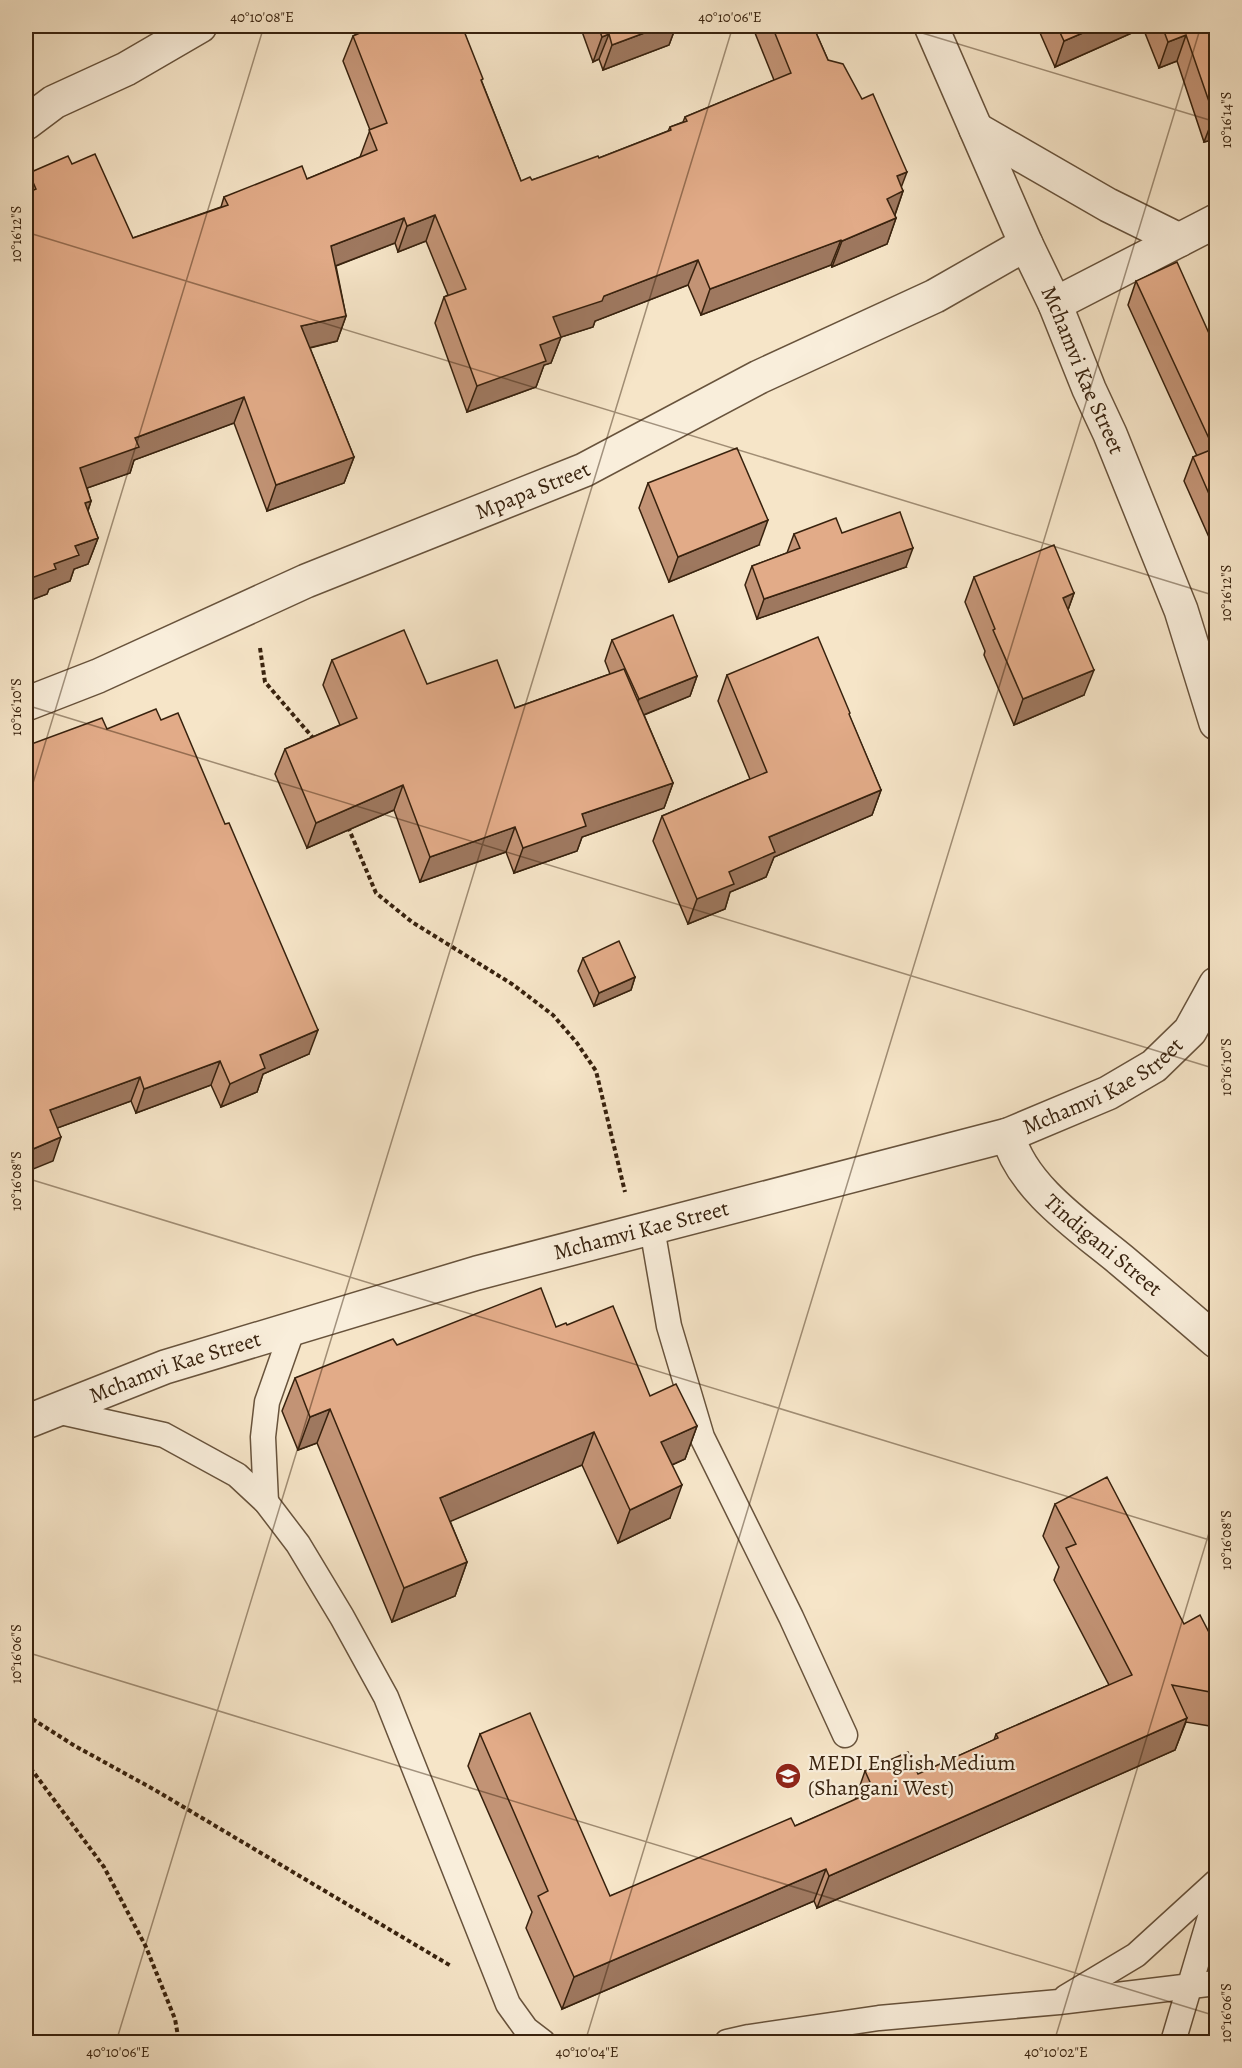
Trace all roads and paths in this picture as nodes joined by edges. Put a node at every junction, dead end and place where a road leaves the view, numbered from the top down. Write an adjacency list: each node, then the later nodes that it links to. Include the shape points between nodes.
1 (200, 26): 3 (street, via 126,69 54,102)
2 (931, 26): 4 (street, Mchamvi Kae Street)
3 (26, 123)
4 (975, 129): 6 (street, via 1108,205); 7 (street, Mchamvi Kae Street)
5 (1216, 221): 6 (street)
6 (1179, 240): 8 (street)
7 (1026, 244): 8 (street, Mchamvi Kae Street); 9 (street, Mpapa Street, via 935,296 759,377 584,470)
8 (1056, 304): 11 (street, Mchamvi Kae Street, via 1181,610)
9 (256, 603): 10 (street, Mpapa Street); 12 (path, via 265,682)
10 (26, 704)
11 (1216, 723)
12 (316, 741)
13 (347, 824): 16 (path, via 376,893 412,922 512,984 553,1015 577,1043 596,1071)
14 (1216, 984): 15 (street, Mchamvi Kae Street, via 1190,1031 1154,1066 1108,1093)
15 (1008, 1135): 16 (street, Mchamvi Kae Street); 18 (street, Tindigani Street, via 1019,1164 1066,1216)
16 (644, 1230): 17 (street, Mchamvi Kae Street, via 477,1273); 23 (lane, via 702,1437)
17 (293, 1328): 19 (street, Mchamvi Kae Street, via 165,1367); 21 (lane, via 267,1402 263,1437)
18 (1216, 1341)
19 (56, 1411): 20 (street, Mchamvi Kae Street); 21 (lane, via 164,1435 237,1476)
20 (26, 1422)
21 (266, 1502): 32 (lane, via 298,1544 386,1697 508,2004 526,2029)
22 (26, 1715): 27 (path)
23 (845, 1735)
24 (26, 1762): 31 (path, via 104,1867 146,1947 175,2019)
25 (1216, 1882): 30 (lane, via 1136,1954)
26 (1216, 1897): 29 (lane)
27 (452, 1967)
28 (1216, 1983): 29 (lane)
29 (1190, 1986): 30 (lane); 34 (lane)
30 (1059, 2002): 33 (lane, via 879,2018)
31 (179, 2043)
32 (543, 2043)
33 (727, 2043)
34 (1173, 2043)

